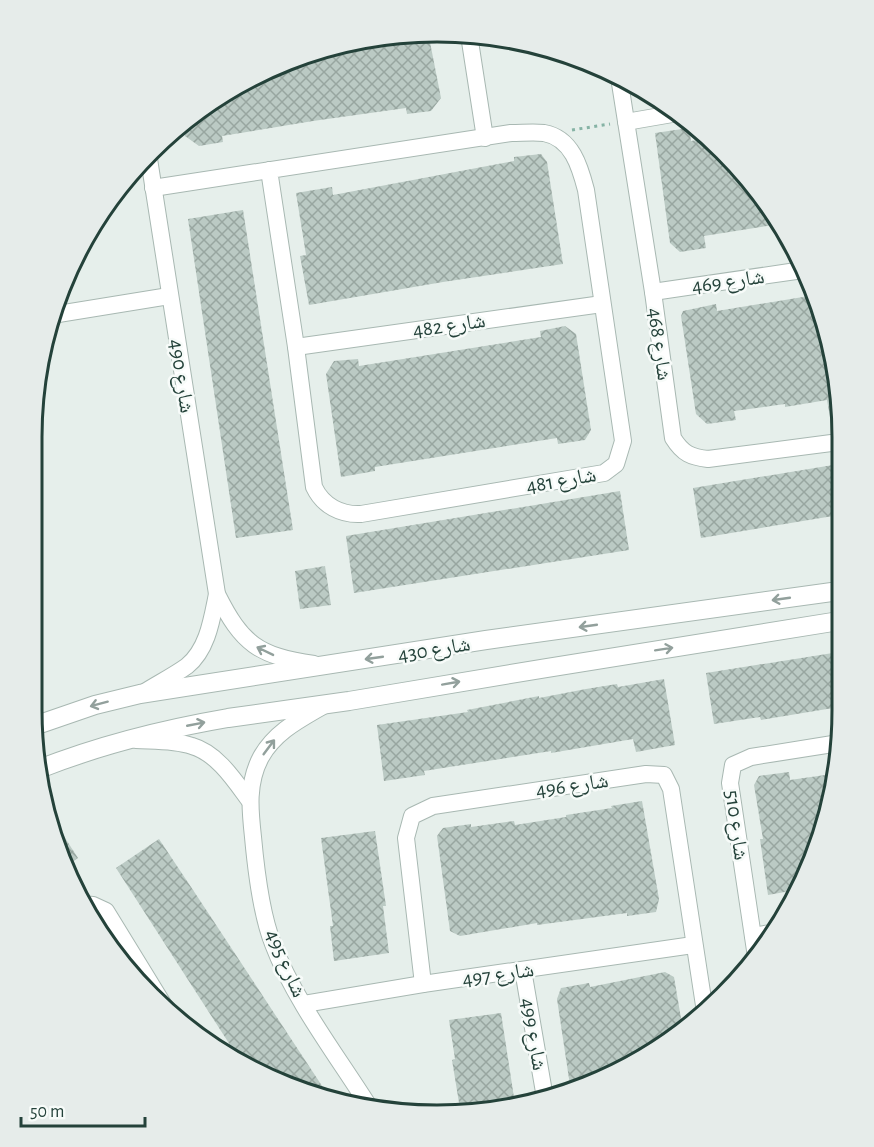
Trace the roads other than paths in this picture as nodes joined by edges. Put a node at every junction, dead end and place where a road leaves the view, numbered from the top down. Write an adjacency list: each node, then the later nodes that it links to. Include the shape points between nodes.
1 (470, 44): 5 (street)
2 (621, 88): 4 (street, شارع 468)
3 (665, 115): 4 (street)
4 (626, 122): 10 (street, شارع 468)
5 (485, 138): 7 (street); 12 (street, شارع 481, via 511,133 546,134 565,142 580,166 586,190)
6 (150, 166): 8 (street, شارع 490)
7 (269, 170): 8 (street); 14 (street, شارع 481)
8 (153, 188): 11 (street, شارع 490)
9 (795, 271): 10 (street, شارع 469)
10 (653, 292): 15 (street, شارع 468, via 673,438 680,449 689,456 708,459)
11 (169, 296): 13 (street); 17 (street, شارع 490)
12 (602, 304): 14 (street, شارع 482); 14 (street, شارع 481, via 623,441 616,464 604,473 361,514 347,514 330,506 314,487)
13 (62, 313)
14 (296, 347)
15 (832, 443)
16 (832, 592): 19 (street, شارع 430, one-way to 19)
17 (217, 594): 19 (street, شارع 490, one-way to 17, via 286,660 261,650 242,636); 20 (street, شارع 490, via 210,628 188,664)
18 (832, 622): 21 (street, شارع 430, one-way to 18)
19 (321, 665): 20 (street, شارع 430)
20 (140, 694): 22 (street, شارع 430, one-way to 22)
21 (325, 705): 23 (street, شارع 430, one-way to 21, via 227,718); 26 (street, شارع 495, one-way to 21, via 254,772 276,738)
22 (43, 723)
23 (130, 739): 25 (street, شارع 430); 26 (street, via 192,746 219,764)
24 (830, 744): 29 (street, شارع 510, via 752,756 733,765 730,783)
25 (46, 766)
26 (249, 800): 36 (street, شارع 495, via 255,866 272,942)
27 (94, 905): 33 (street, via 106,911)
28 (761, 935): 29 (street)
29 (753, 936): 30 (street, شارع 510)
30 (754, 944)
31 (693, 945): 32 (street, شارع 497); 34 (street, شارع 496, via 671,789 664,775 646,774 433,806 412,816 406,838); 35 (street, شارع 496)
32 (523, 970): 34 (street, شارع 497); 37 (street, شارع 499)
33 (146, 977)
34 (423, 984): 36 (street, شارع 497)
35 (703, 1001)
36 (304, 1004): 38 (street, شارع 495)
37 (544, 1090)
38 (361, 1097)

